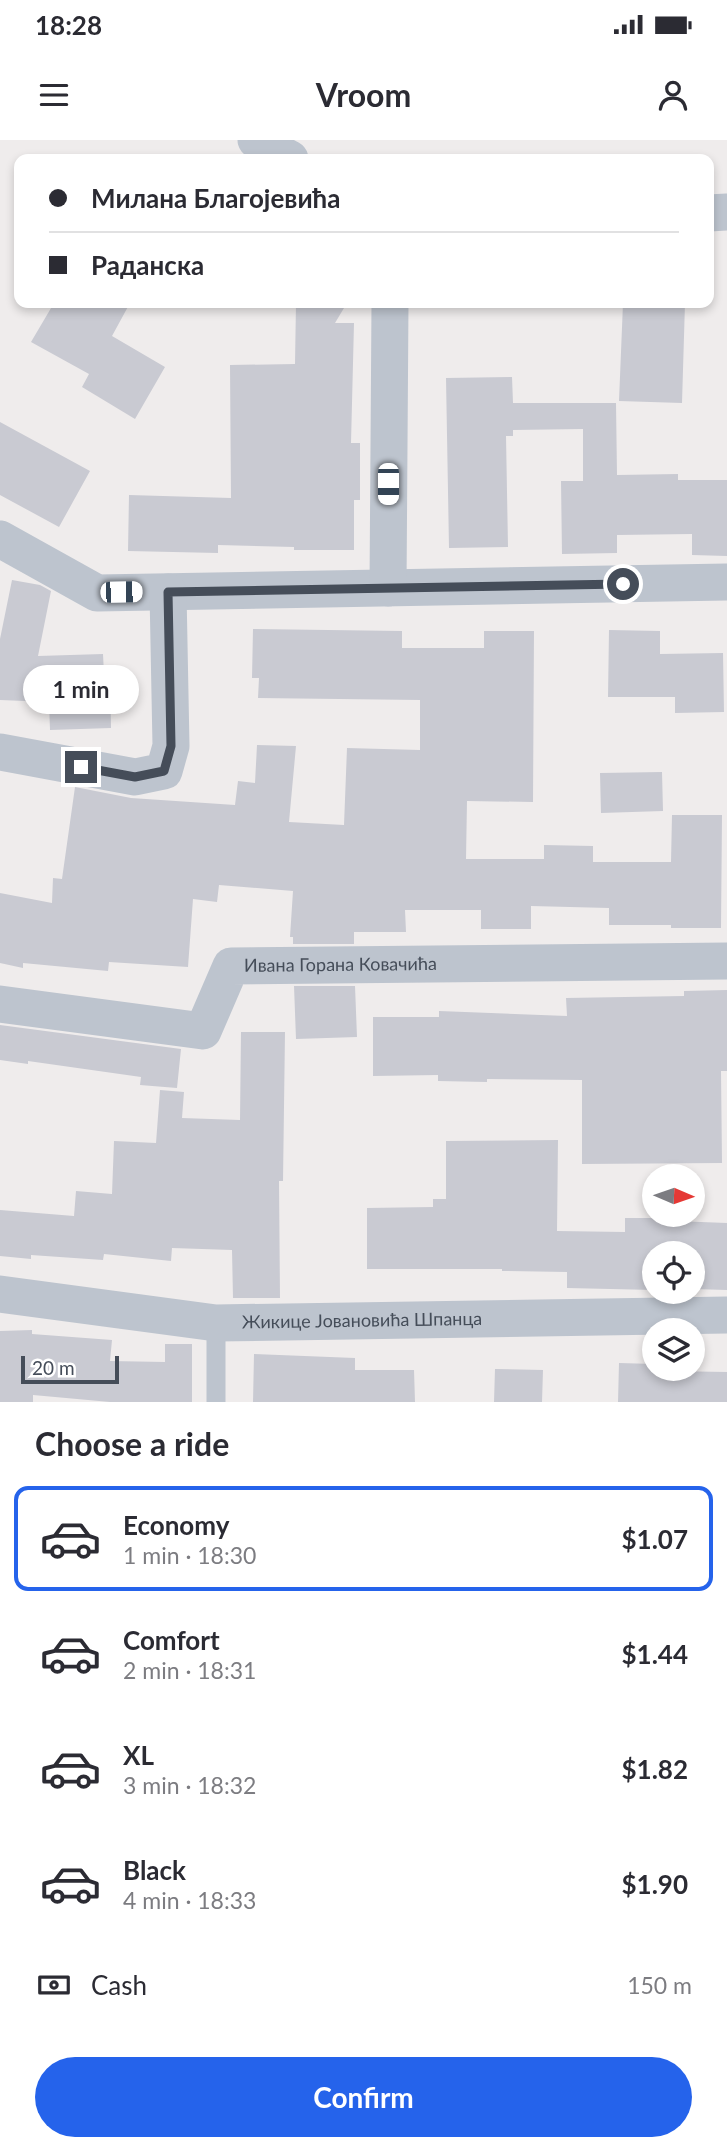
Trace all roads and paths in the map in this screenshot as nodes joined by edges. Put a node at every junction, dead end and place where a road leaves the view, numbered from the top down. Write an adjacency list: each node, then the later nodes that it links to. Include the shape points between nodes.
1 (256, 140): 2 (street)
2 (281, 154)
3 (390, 308): 6 (street)
4 (0, 539): 7 (street, via 97,593)
5 (727, 582): 6 (street)
6 (388, 588): 7 (street)
7 (168, 592): 8 (street, via 171,746 164,771 135,777)
8 (0, 752)
9 (727, 961): 10 (street, Ивана Горана Ковачића, via 231,966 203,1031)
10 (0, 1004)
11 (0, 1294): 13 (street, Жикице Јовановића Шпанца)
12 (727, 1315): 13 (street, Жикице Јовановића Шпанца)
13 (216, 1323): 14 (lane)
14 (216, 1402)

